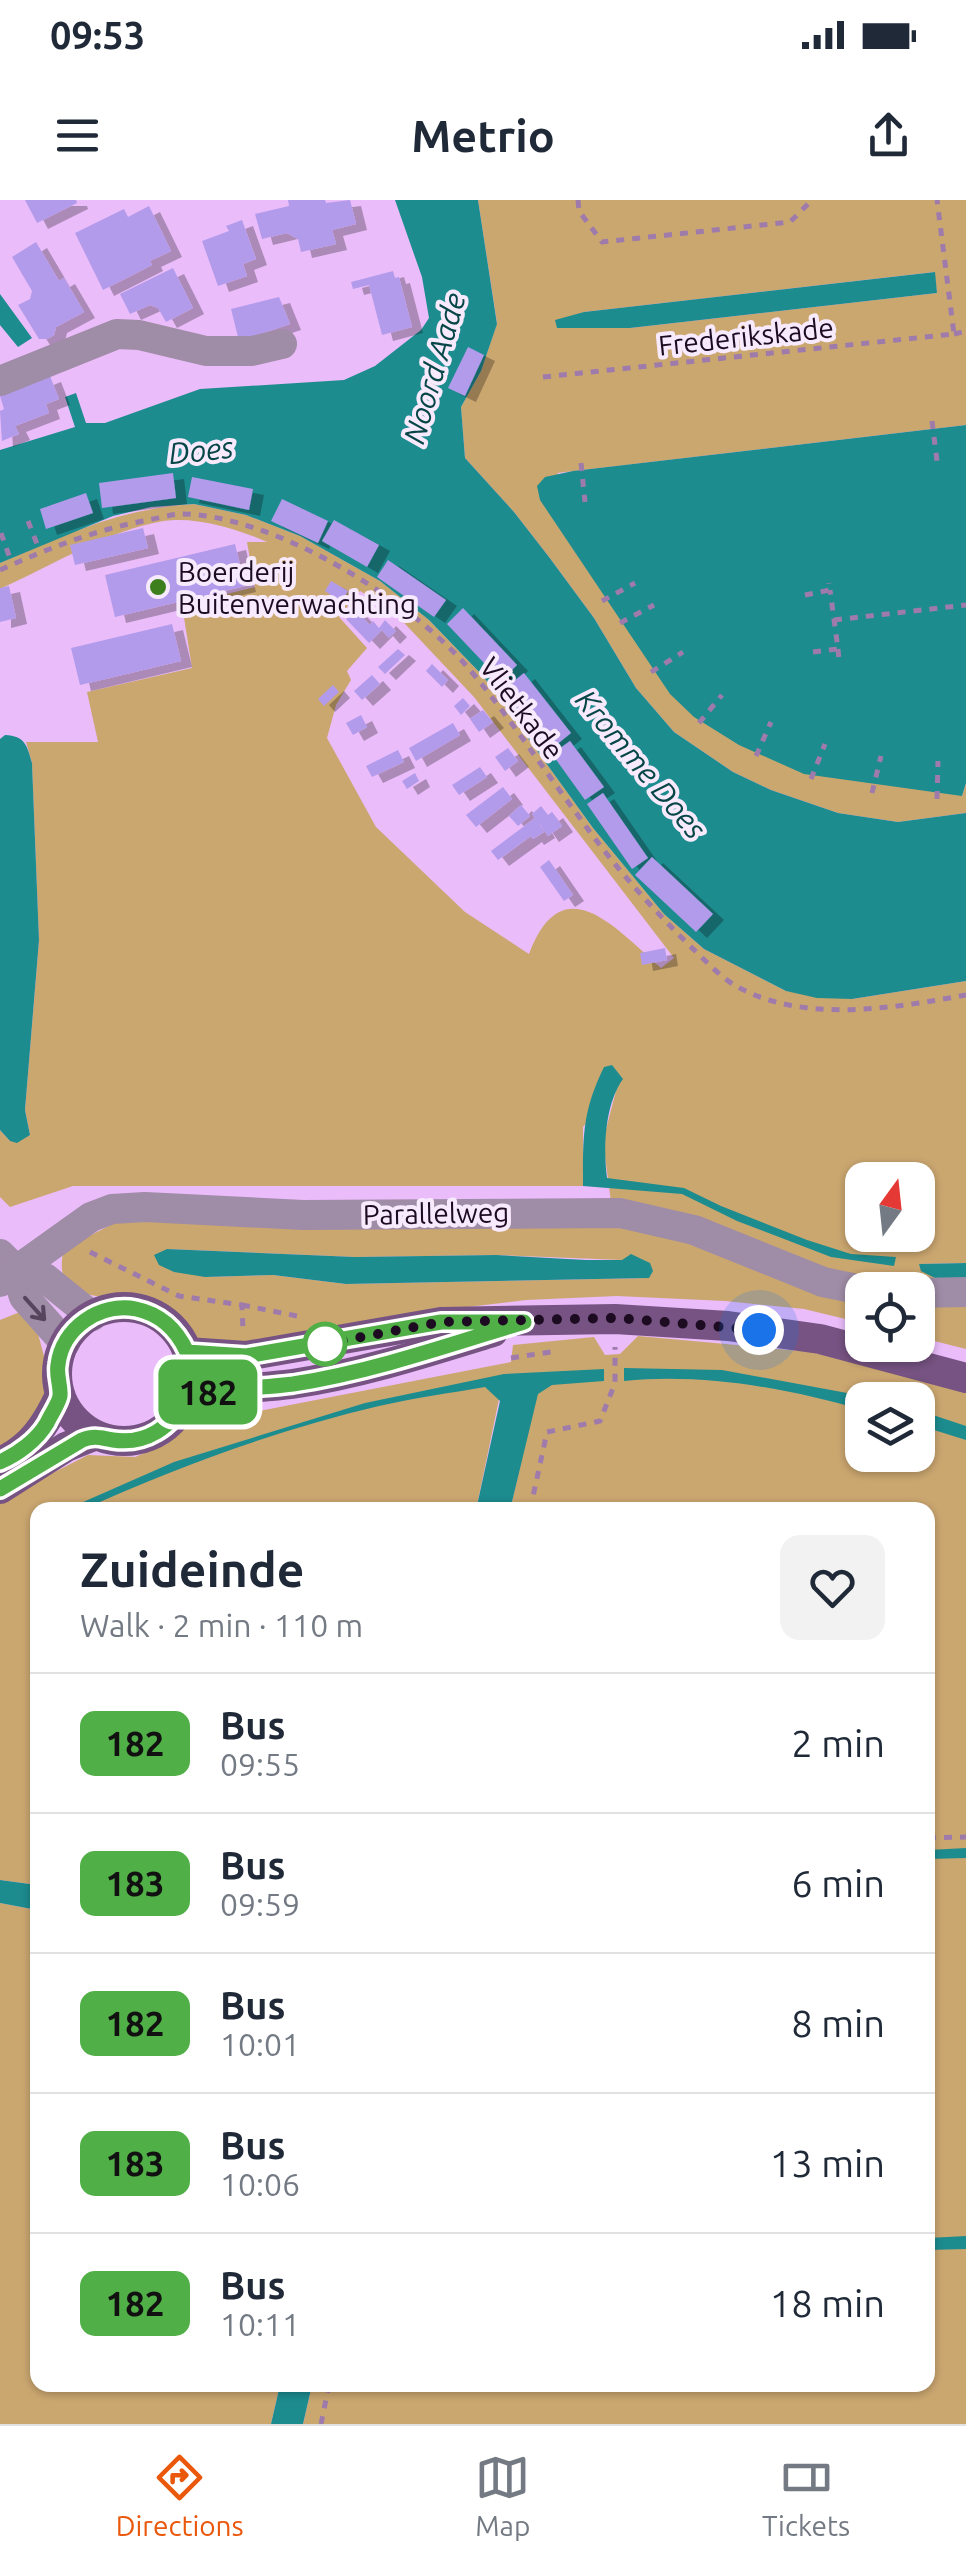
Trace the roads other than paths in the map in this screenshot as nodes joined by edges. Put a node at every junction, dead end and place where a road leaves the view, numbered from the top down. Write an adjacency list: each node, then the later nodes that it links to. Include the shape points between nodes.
1 (282, 344): 2 (street, via 252,352 206,351 118,334)
2 (0, 380)
3 (5, 1268): 4 (street, Parallelweg, via 112,1209 589,1212 649,1217); 7 (street, via 45,1278); 9 (street, one-way to 9)
4 (845, 1286)
5 (966, 1292): 6 (street)
6 (935, 1293)
7 (92, 1316): 9 (main road); 10 (main road, via 120,1308 148,1312 172,1328)
8 (524, 1322): 10 (main road, via 441,1322 246,1356); 11 (main road, via 616,1318 728,1326 820,1339); 13 (main road, via 353,1371)
9 (65, 1342): 12 (main road, via 57,1368)
10 (187, 1352): 13 (main road)
11 (966, 1378)
12 (60, 1396): 14 (main road, via 74,1419); 15 (main road, via 45,1427)
13 (186, 1399): 14 (main road, via 175,1418 148,1437 117,1441)
14 (96, 1435): 16 (main road)
15 (0, 1462)
16 (0, 1489)

